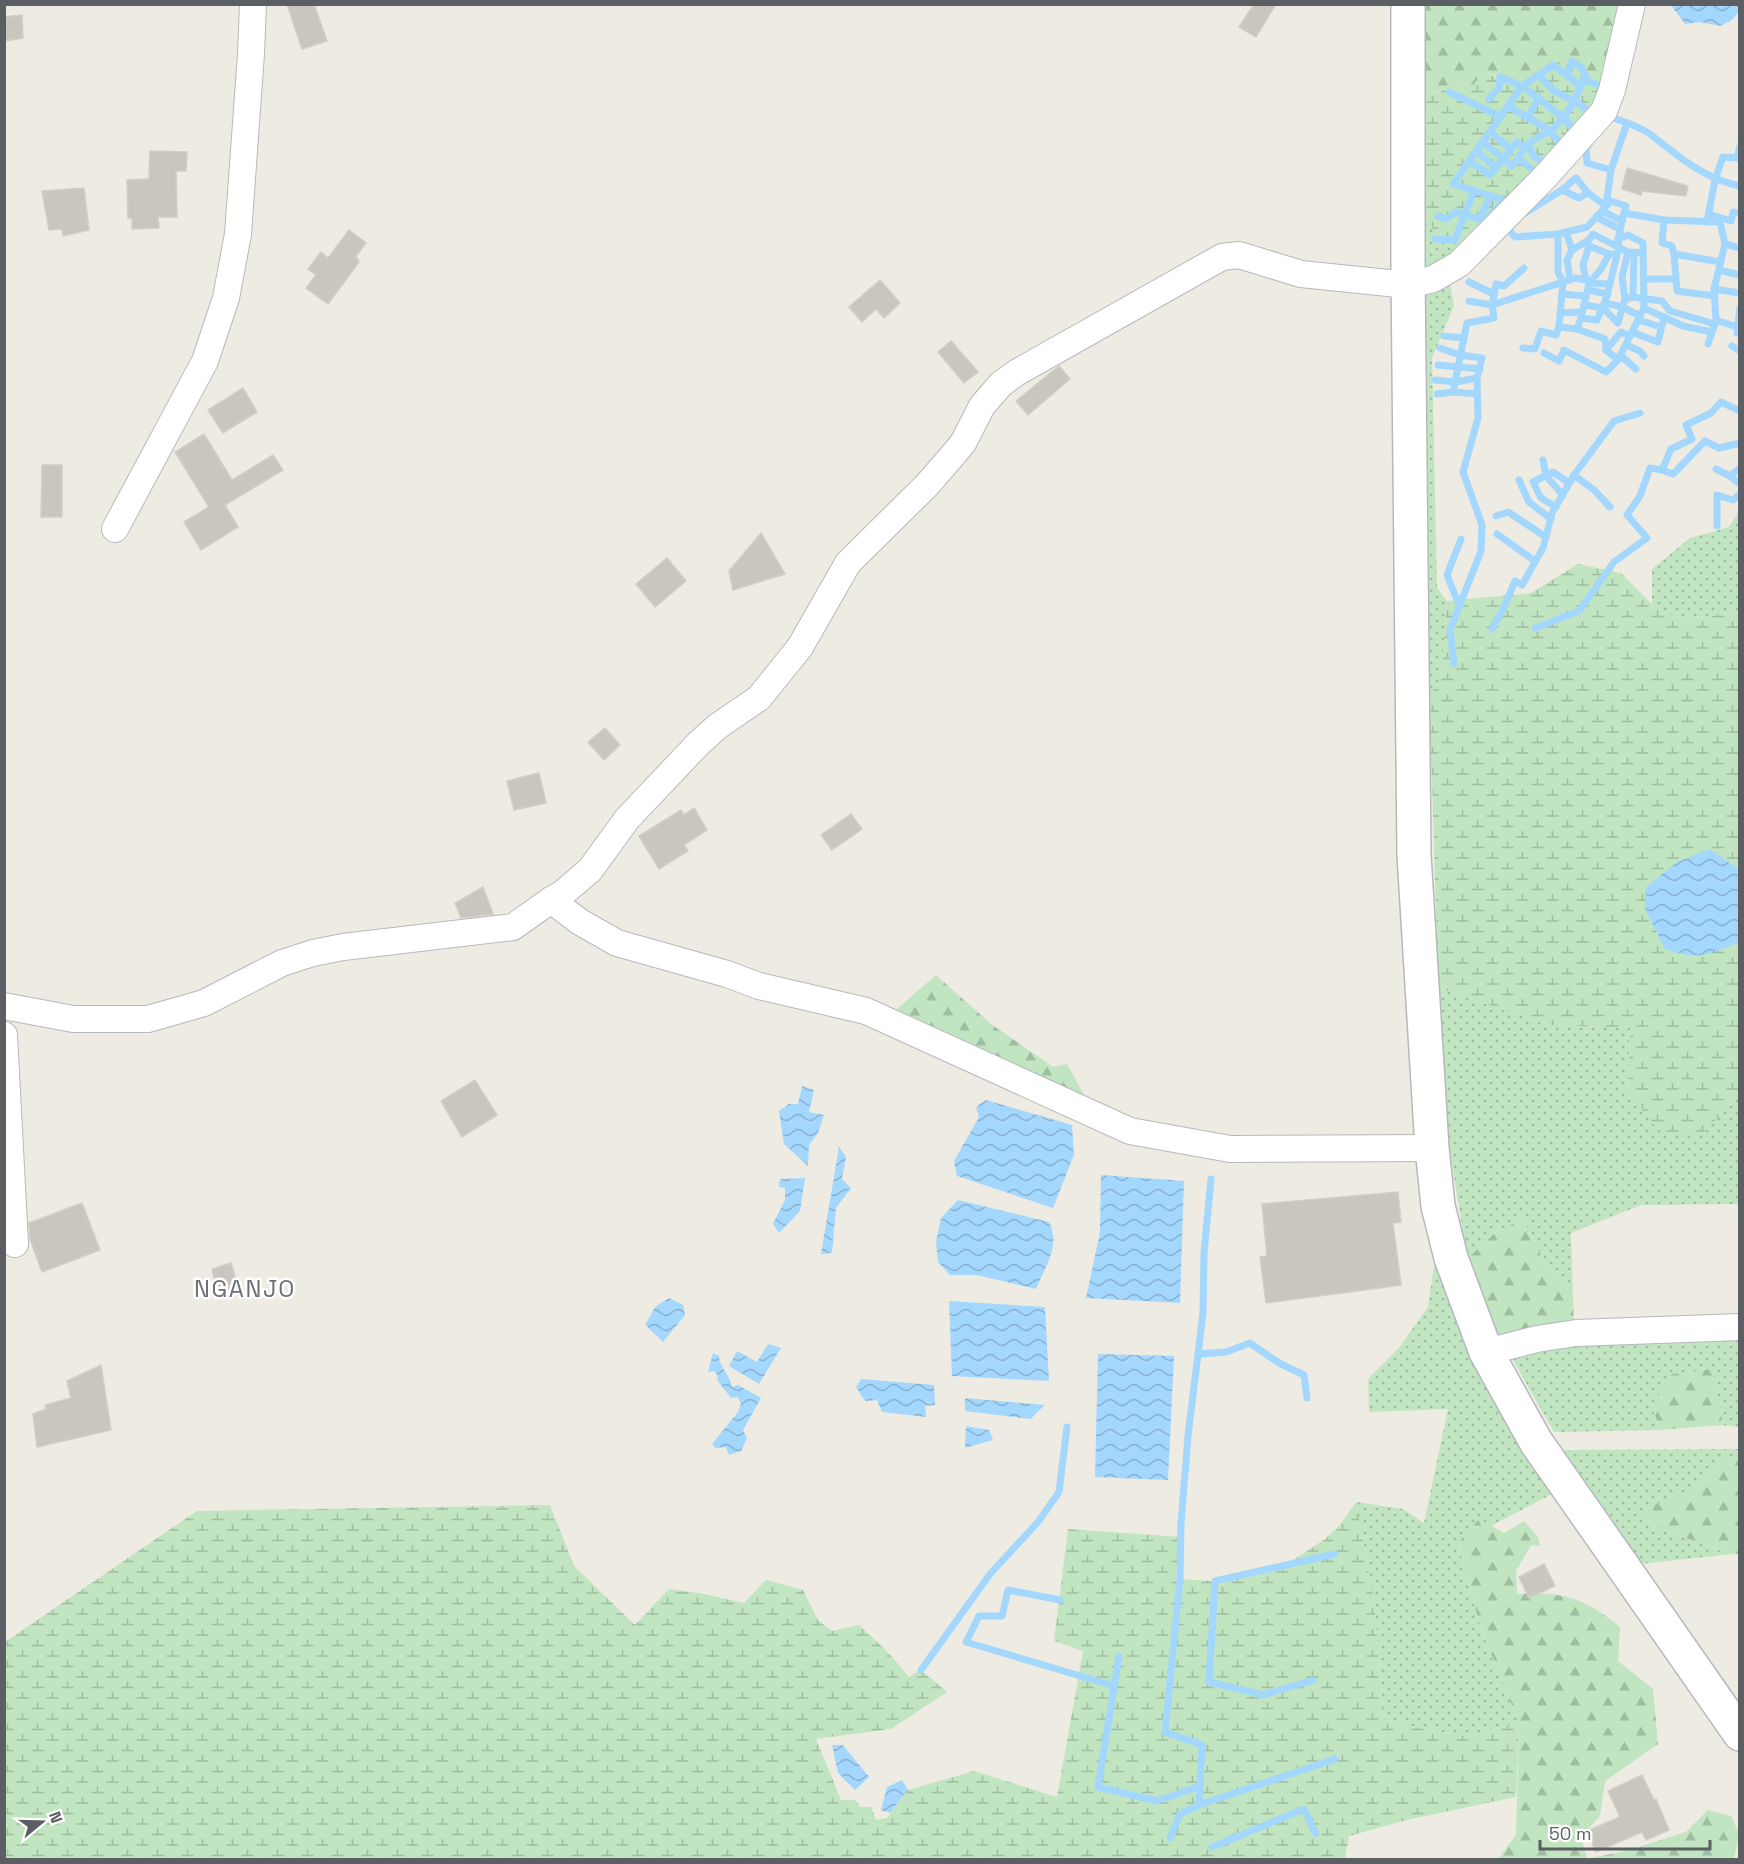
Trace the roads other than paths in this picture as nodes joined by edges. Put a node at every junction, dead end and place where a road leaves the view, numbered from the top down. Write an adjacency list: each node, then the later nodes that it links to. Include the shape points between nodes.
1 (253, 4): 5 (street, via 238,234 226,298 205,361)
2 (1408, 4): 4 (street)
3 (1632, 4): 4 (street, via 1604,111 1459,264 1433,279)
4 (1408, 285): 6 (street, via 1301,274 1239,255 1222,257 1000,384 982,406 963,443 848,563 800,647 766,690 698,744 627,819 590,870); 9 (street, via 1414,855)
5 (115, 529)
6 (550, 900): 7 (street, via 513,927 313,953 282,963 204,1003 148,1019 73,1019); 9 (street, via 617,943 759,986 866,1011 1130,1131 1230,1149)
7 (4, 1006)
8 (4, 1035): 10 (street)
9 (1432, 1148): 12 (street, via 1438,1206 1451,1258)
10 (15, 1244)
11 (1740, 1327): 12 (street, via 1576,1333)
12 (1486, 1352): 13 (street, via 1536,1442)
13 (1740, 1734)

